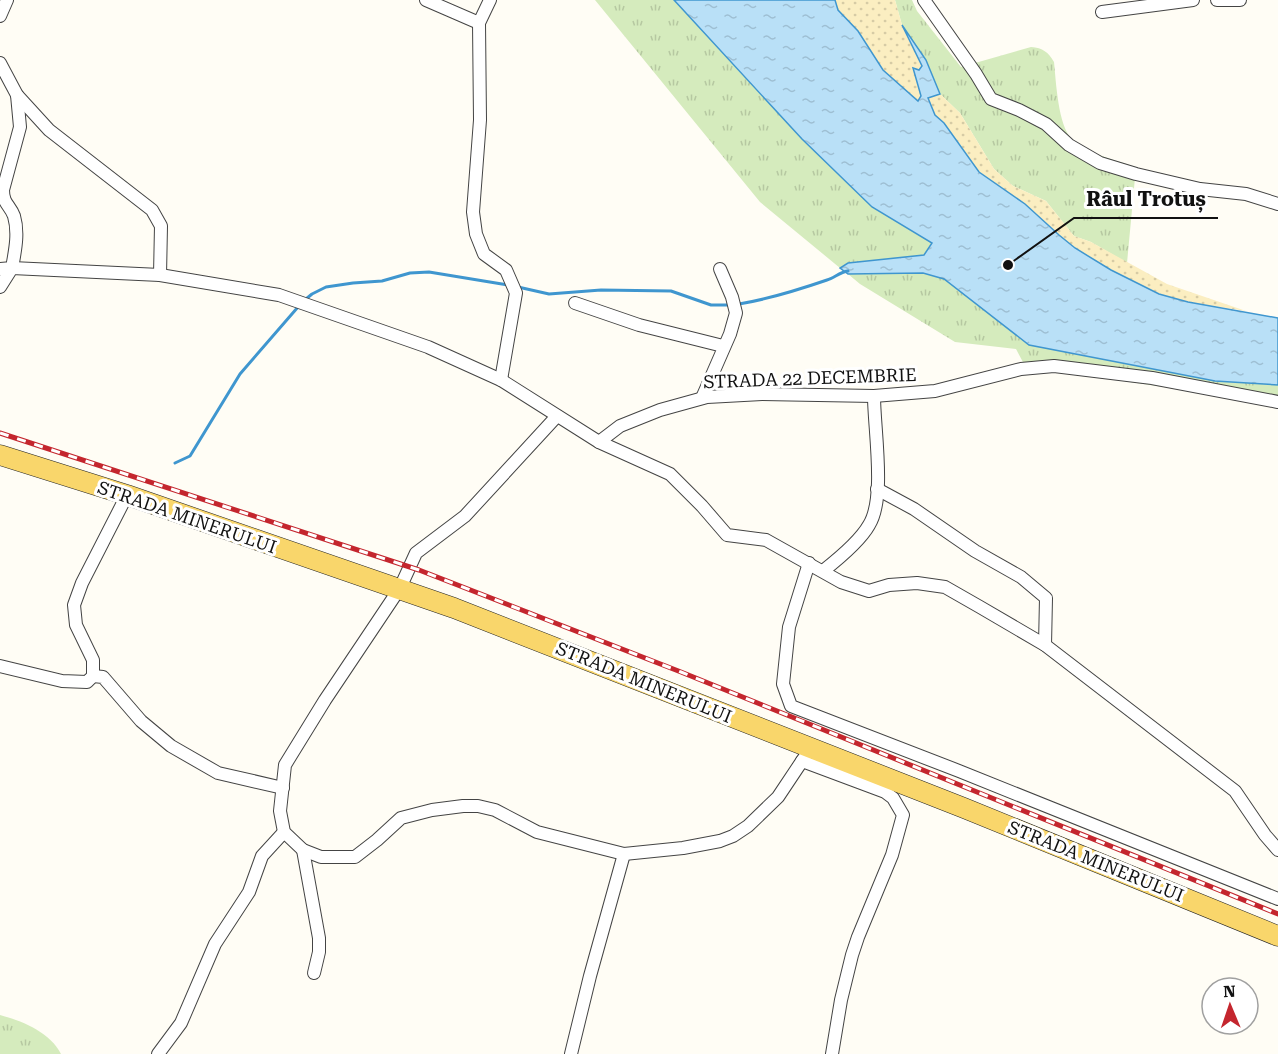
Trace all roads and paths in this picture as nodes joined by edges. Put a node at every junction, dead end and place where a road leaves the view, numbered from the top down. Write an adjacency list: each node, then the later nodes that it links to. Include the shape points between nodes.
1 (7, 0): 9 (street)
2 (426, 0): 10 (street)
3 (490, 0): 10 (street)
4 (924, 0): 13 (street, via 991,99 1046,124 1079,151 1100,163 1136,174 1200,189 1246,194)
5 (1193, 0): 8 (street)
6 (1217, 0): 7 (street)
7 (1240, 0)
8 (1102, 12)
9 (0, 16)
10 (479, 23): 20 (street, via 480,120 474,222 484,254 506,270 516,293)
11 (0, 63): 12 (street)
12 (17, 95): 14 (street, via 20,127 3,190 3,200 13,214 16,242); 16 (street, via 49,130 152,210 161,226)
13 (1278, 204)
14 (6, 268): 16 (street); 17 (street)
15 (720, 269): 19 (street, via 736,313)
16 (160, 276): 20 (street, via 279,295 428,346)
17 (0, 287)
18 (575, 303): 19 (street, via 639,325)
19 (723, 346): 22 (street)
20 (501, 380): 24 (street)
21 (874, 396): 22 (street, STRADA 22 DECEMBRIE, via 762,394); 23 (street, STRADA 22 DECEMBRIE, via 935,391 1021,369 1054,366 1152,378); 27 (street)
22 (702, 398): 25 (street, STRADA 22 DECEMBRIE, via 620,426)
23 (1278, 402)
24 (557, 416): 25 (street); 31 (street, via 465,516 416,553)
25 (599, 442): 29 (street, via 670,474 727,536 766,540)
26 (0, 455): 28 (main road, STRADA MINERULUI)
27 (877, 489): 30 (street, via 869,526); 32 (street, via 1021,577 1046,598)
28 (127, 495): 31 (main road, STRADA MINERULUI); 34 (street, via 74,605 76,624 93,660)
29 (809, 563): 30 (street); 41 (street, STRADA MINERULUI, via 789,627 783,684 791,706)
30 (823, 571): 32 (street, via 869,591 917,583 945,587)
31 (400, 588): 35 (main road, STRADA MINERULUI); 36 (street, via 285,765)
32 (1045, 645): 39 (street, via 1236,791)
33 (0, 666): 34 (street, via 62,681 87,682)
34 (93, 676): 36 (street, via 103,677 141,721 171,746 218,773)
35 (806, 754): 40 (street, via 768,808 733,836 683,848); 42 (main road, STRADA MINERULUI); 46 (street, via 885,792 903,815 892,855 852,955)
36 (283, 788): 37 (street, via 280,811)
37 (284, 832): 38 (street); 44 (street, via 262,856 249,892 215,944 181,1023)
38 (303, 850): 40 (street, via 321,857 355,857 400,818 432,810 478,806 495,810 537,832); 43 (street, via 319,938)
39 (1278, 850)
40 (624, 854): 45 (street)
41 (1278, 899)
42 (1278, 936)
43 (314, 973)
44 (158, 1054)
45 (571, 1054)
46 (832, 1054)

